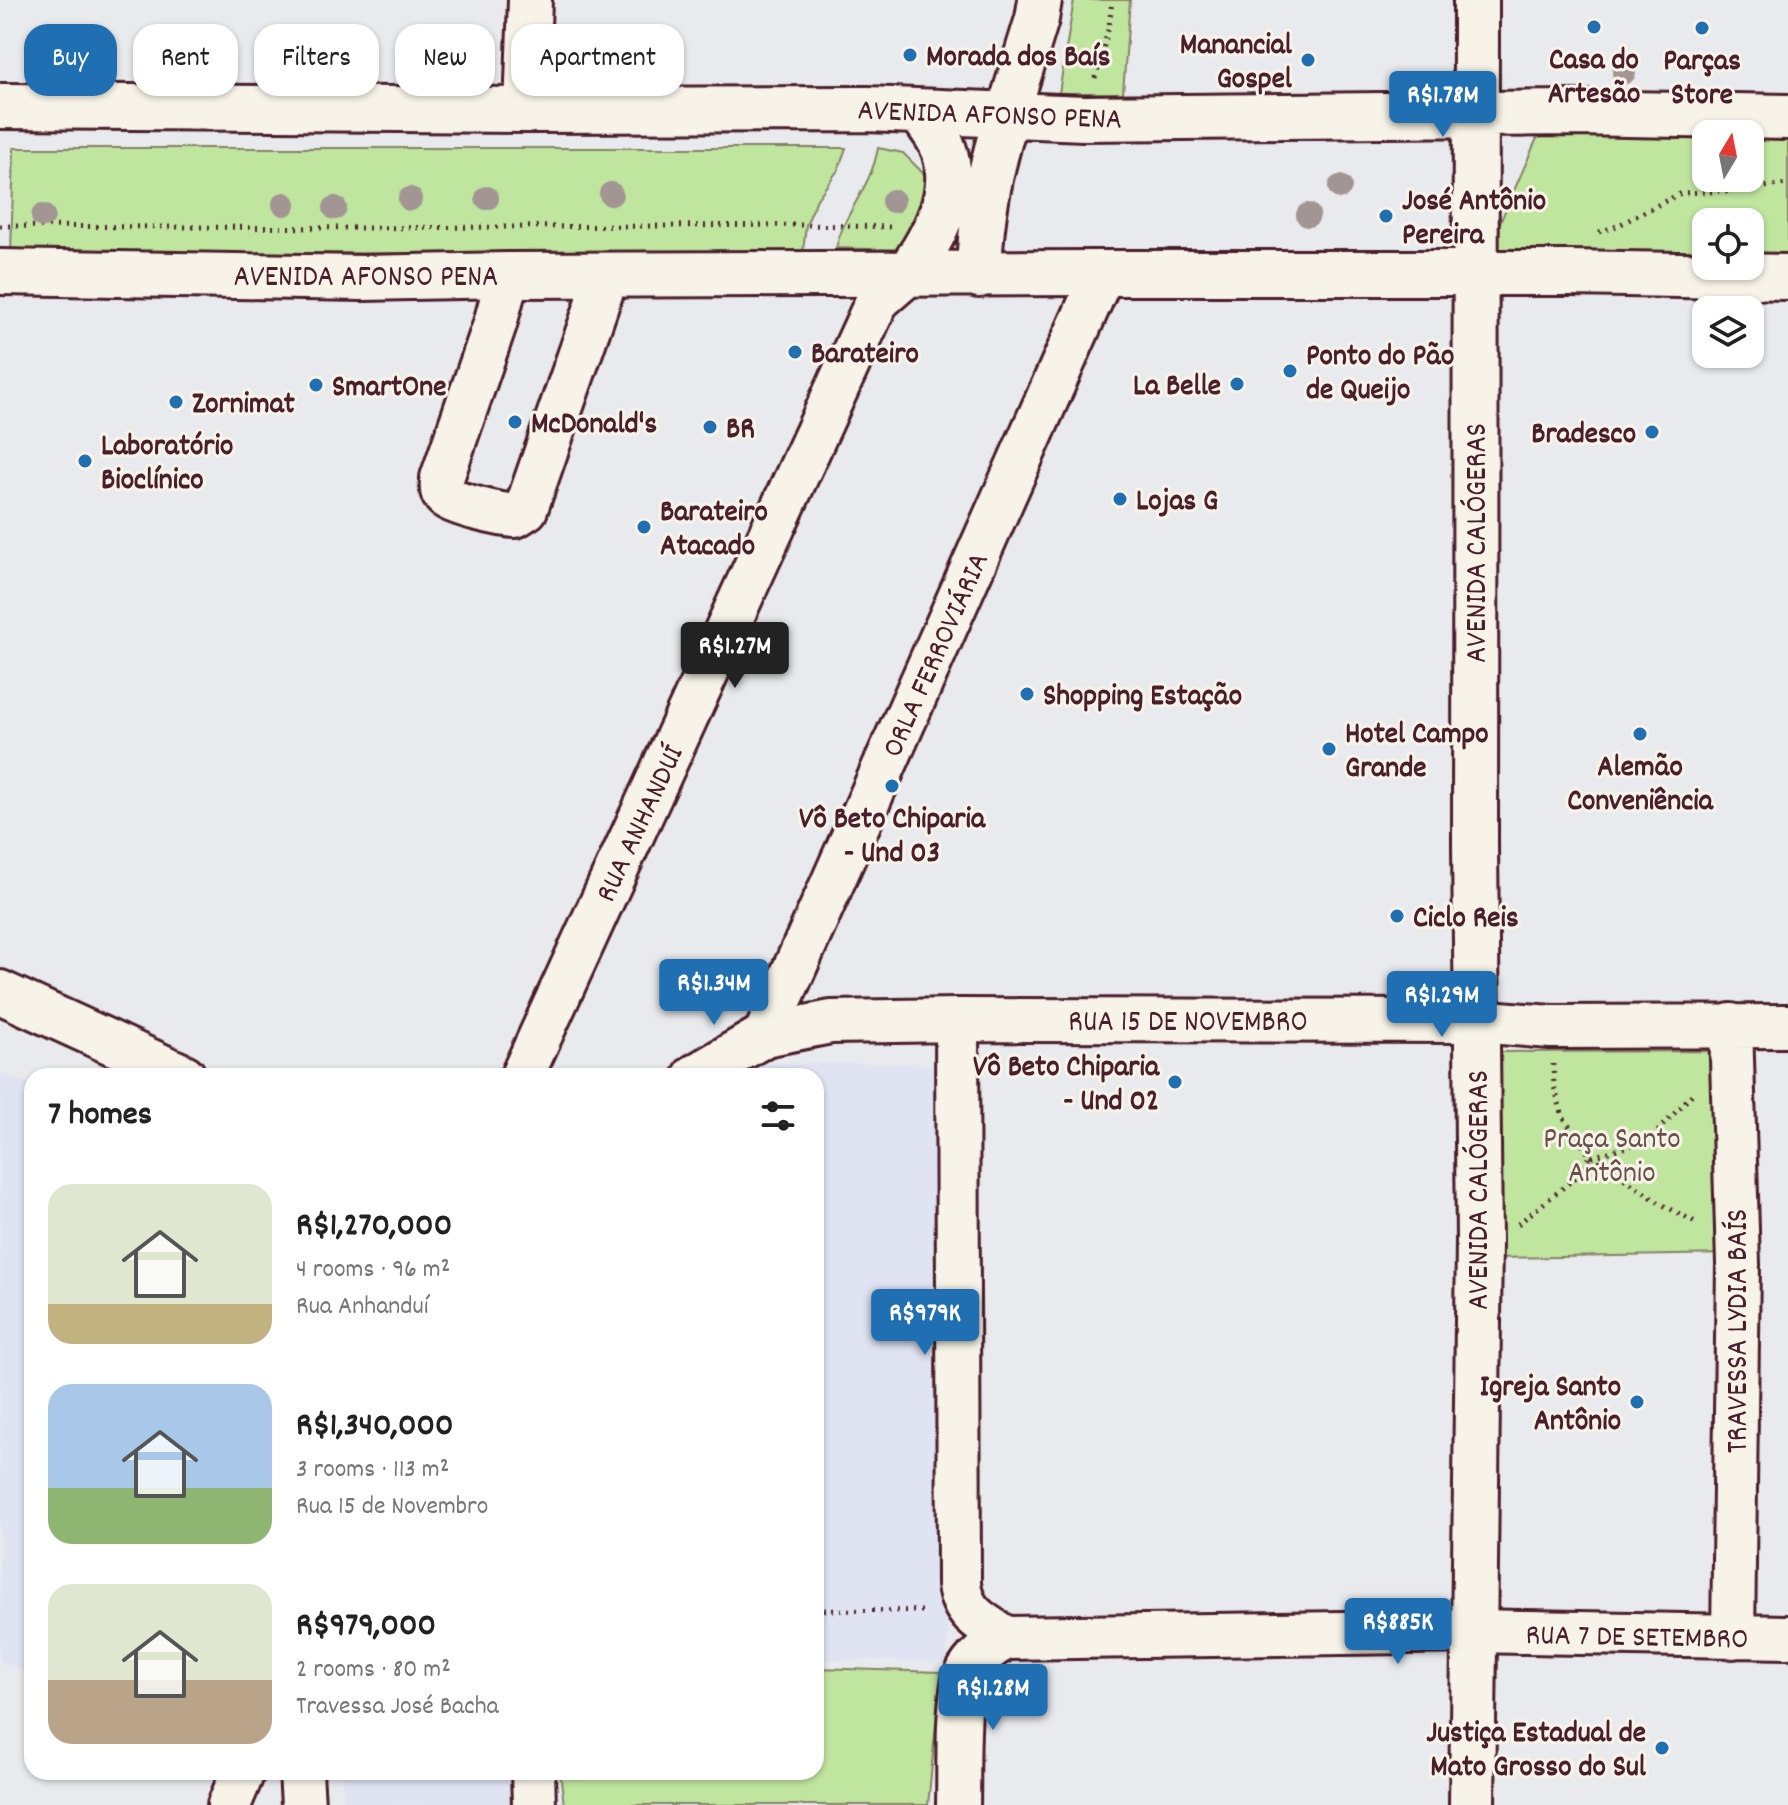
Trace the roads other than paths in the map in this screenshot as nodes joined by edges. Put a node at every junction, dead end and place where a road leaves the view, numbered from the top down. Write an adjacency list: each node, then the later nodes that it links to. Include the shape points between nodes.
1 (530, 0): 5 (street)
2 (1040, 0): 7 (street)
3 (1476, 0): 8 (main road, AVENIDA CALÓGERAS)
4 (0, 106): 5 (main road, AVENIDA AFONSO PENA)
5 (526, 110): 6 (main road, AVENIDA AFONSO PENA)
6 (920, 112): 7 (main road, AVENIDA AFONSO PENA); 12 (main road, via 945,152 947,177 936,230)
7 (1008, 113): 8 (main road, AVENIDA AFONSO PENA, via 1084,118); 14 (main road, via 988,184)
8 (1477, 115): 9 (main road, AVENIDA AFONSO PENA); 15 (main road, AVENIDA CALÓGERAS)
9 (1788, 117)
10 (0, 272): 13 (main road, AVENIDA AFONSO PENA)
11 (1103, 273): 14 (main road, AVENIDA AFONSO PENA); 15 (main road, AVENIDA AFONSO PENA); 23 (street, ORLA FERROVIÁRIA)
12 (908, 274): 14 (main road, AVENIDA AFONSO PENA); 16 (main road, AVENIDA AFONSO PENA); 25 (street, RUA ANHANDUÍ, via 877,301)
13 (508, 275): 16 (main road, AVENIDA AFONSO PENA); 16 (street, via 441,490 447,498 515,516 526,509)
14 (979, 275)
15 (1477, 275): 17 (main road, AVENIDA AFONSO PENA); 20 (main road, AVENIDA CALÓGERAS)
16 (607, 276)
17 (1788, 277)
18 (0, 992): 24 (street)
19 (957, 1020): 20 (street, RUA 15 DE NOVEMBRO); 23 (street, RUA 15 DE NOVEMBRO, via 831,1022); 27 (street, via 959,1584)
20 (1476, 1021): 21 (street, RUA 15 DE NOVEMBRO, via 1551,1027); 28 (main road, AVENIDA CALÓGERAS, via 1479,1241)
21 (1731, 1025): 22 (street, RUA 15 DE NOVEMBRO); 29 (street, TRAVESSA LYDIA BAÍS, via 1738,1264)
22 (1788, 1026)
23 (765, 1035): 26 (street, RUA 15 DE NOVEMBRO)
24 (166, 1068)
25 (526, 1068)
26 (709, 1068)
27 (965, 1619): 31 (street, via 974,1618); 32 (street)
28 (1473, 1631): 29 (street, RUA 7 DE SETEMBRO); 31 (street, RUA 7 DE SETEMBRO); 40 (main road, AVENIDA CALÓGERAS)
29 (1733, 1637): 30 (street, RUA 7 DE SETEMBRO)
30 (1788, 1637)
31 (1006, 1638): 32 (street, via 966,1672)
32 (962, 1691): 39 (street)
33 (240, 1780): 36 (street)
34 (301, 1780): 37 (street)
35 (533, 1780): 38 (street)
36 (229, 1805)
37 (303, 1805)
38 (534, 1805)
39 (958, 1805)
40 (1472, 1805)

